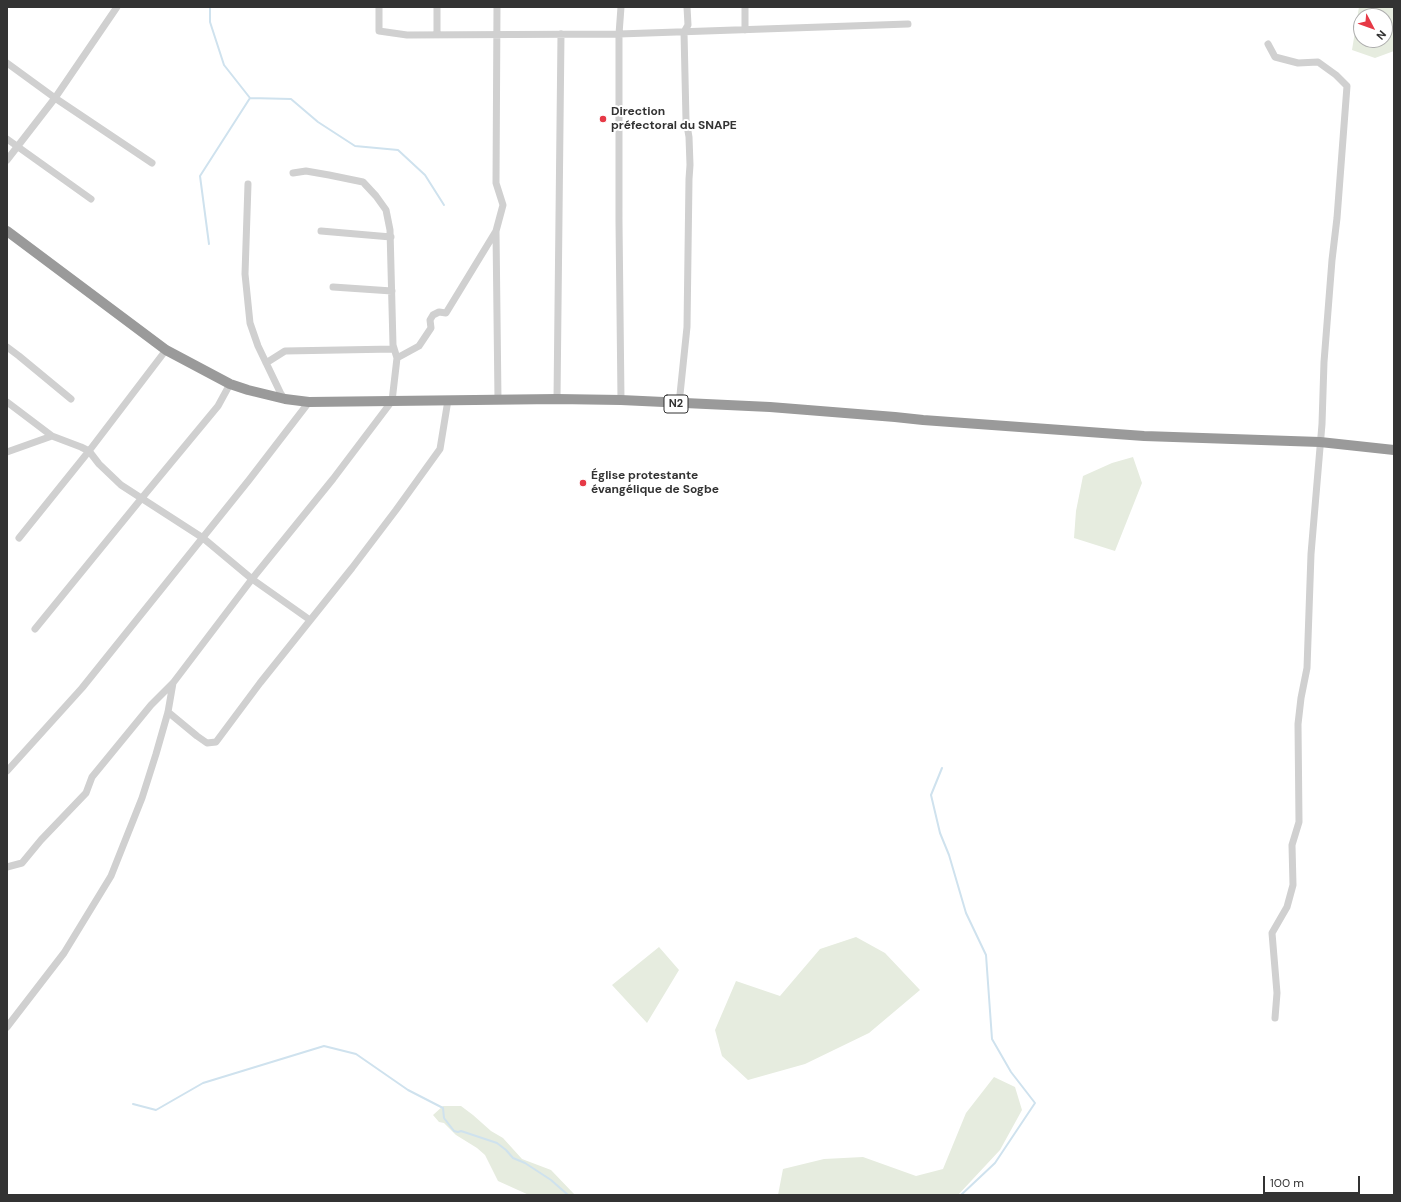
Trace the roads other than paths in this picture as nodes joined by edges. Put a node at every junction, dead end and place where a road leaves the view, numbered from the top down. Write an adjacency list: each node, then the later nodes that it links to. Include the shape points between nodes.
1 (117, 7): 17 (street)
2 (379, 7): 11 (street, via 379,31 407,35)
3 (437, 7): 11 (street)
4 (497, 7): 14 (street)
5 (621, 7): 13 (street)
6 (687, 7): 10 (street, via 688,25)
7 (745, 7): 9 (street)
8 (908, 24): 9 (street)
9 (745, 30): 10 (street)
10 (684, 32): 13 (street); 46 (street, via 690,165 687,326)
11 (437, 34): 14 (street)
12 (561, 34): 13 (street); 14 (street); 39 (street)
13 (620, 34): 42 (street)
14 (497, 35): 27 (street, via 496,183 503,205)
15 (1268, 44): 48 (street, via 1275,57 1298,63 1318,62 1347,86 1324,362)
16 (7, 63): 17 (street)
17 (55, 98): 19 (street); 21 (street)
18 (7, 139): 19 (street)
19 (17, 146): 20 (street); 24 (street)
20 (7, 160)
21 (152, 163)
22 (293, 173): 28 (street, via 329,174 362,182 386,210)
23 (248, 184): 35 (street, via 245,274 250,323)
24 (91, 199)
25 (7, 231): 33 (highway, N2)
26 (320, 231): 28 (street)
27 (496, 231): 34 (street, via 446,313 439,312 433,315 430,320 431,328 419,346); 41 (street)
28 (391, 237): 30 (street)
29 (333, 286): 30 (street)
30 (392, 291): 32 (street)
31 (7, 347): 37 (street)
32 (394, 349): 34 (street); 35 (street, via 285,350)
33 (166, 350): 36 (highway, N2); 50 (street)
34 (397, 358): 43 (street)
35 (266, 362): 38 (street)
36 (230, 384): 38 (highway, N2); 52 (street, via 218,406)
37 (71, 399)
38 (285, 399): 45 (highway, N2)
39 (557, 399): 41 (highway, N2); 42 (highway, N2)
40 (448, 400): 41 (highway, N2); 43 (highway, N2); 56 (street, via 440,449)
41 (498, 400)
42 (621, 400): 46 (highway, N2)
43 (392, 401): 45 (highway, N2); 55 (street)
44 (7, 402): 47 (street)
45 (310, 402): 54 (street)
46 (679, 404): 48 (highway, N2, via 895,416 1144,436)
47 (52, 436): 50 (street); 51 (street)
48 (1320, 442): 49 (highway, N2); 62 (street, via 1311,554 1307,668 1300,698 1298,724 1299,822 1292,845 1293,884 1287,907 1272,933 1277,993)
49 (1394, 450)
50 (89, 451): 52 (street, via 121,485); 53 (street)
51 (7, 452)
52 (141, 499): 54 (street); 57 (street)
53 (19, 538)
54 (202, 538): 55 (street); 60 (street, via 82,688)
55 (252, 579): 56 (street); 58 (street)
56 (310, 620): 59 (street, via 216,742 207,743)
57 (35, 629)
58 (173, 683): 59 (street); 61 (street, via 151,705 92,777 86,793 22,863)
59 (168, 712): 63 (street, via 142,798 111,876 64,952)
60 (7, 771)
61 (7, 867)
62 (1275, 1018)
63 (7, 1027)

